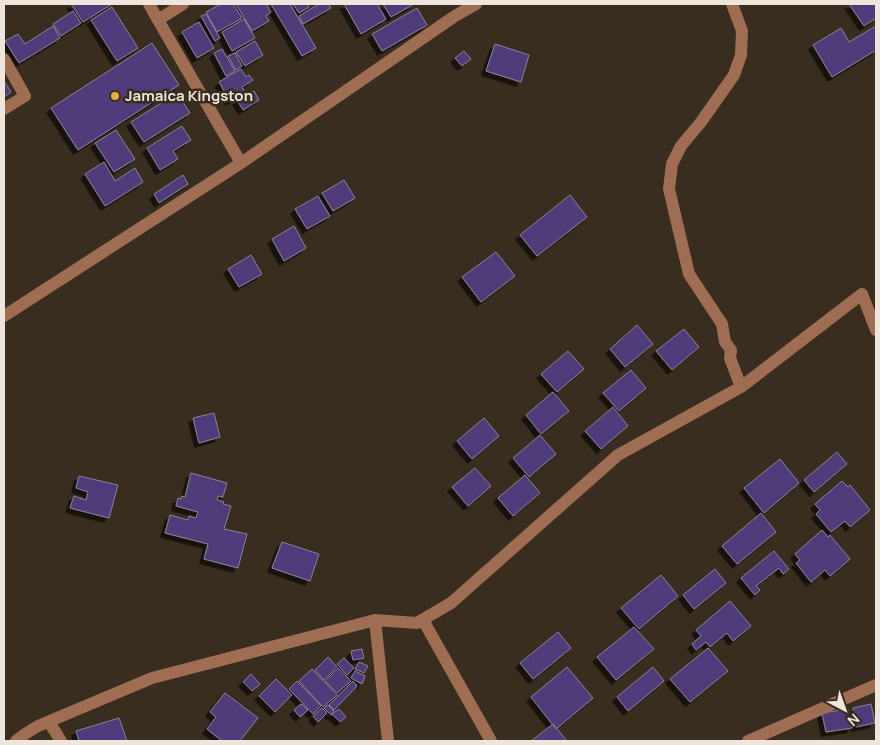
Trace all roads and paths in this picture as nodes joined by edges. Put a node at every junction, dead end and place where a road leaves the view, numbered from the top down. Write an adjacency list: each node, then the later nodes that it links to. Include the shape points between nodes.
1 (149, 4): 5 (street)
2 (183, 4): 5 (street)
3 (476, 4): 8 (street)
4 (732, 4): 11 (street, via 742,31 741,55 734,75 676,155 669,189 689,274 722,324)
5 (158, 20): 8 (street)
6 (4, 59): 7 (street, via 25,96)
7 (4, 109)
8 (241, 163): 9 (street)
9 (4, 316)
10 (876, 330): 11 (street, via 862,294)
11 (741, 387): 13 (street, via 618,455 451,603)
12 (375, 620): 13 (street, via 417,623); 15 (street, via 152,678); 18 (street)
13 (423, 620): 19 (street)
14 (876, 685): 20 (street)
15 (49, 722): 16 (street); 17 (street)
16 (16, 741)
17 (61, 741)
18 (388, 741)
19 (491, 741)
20 (748, 741)

